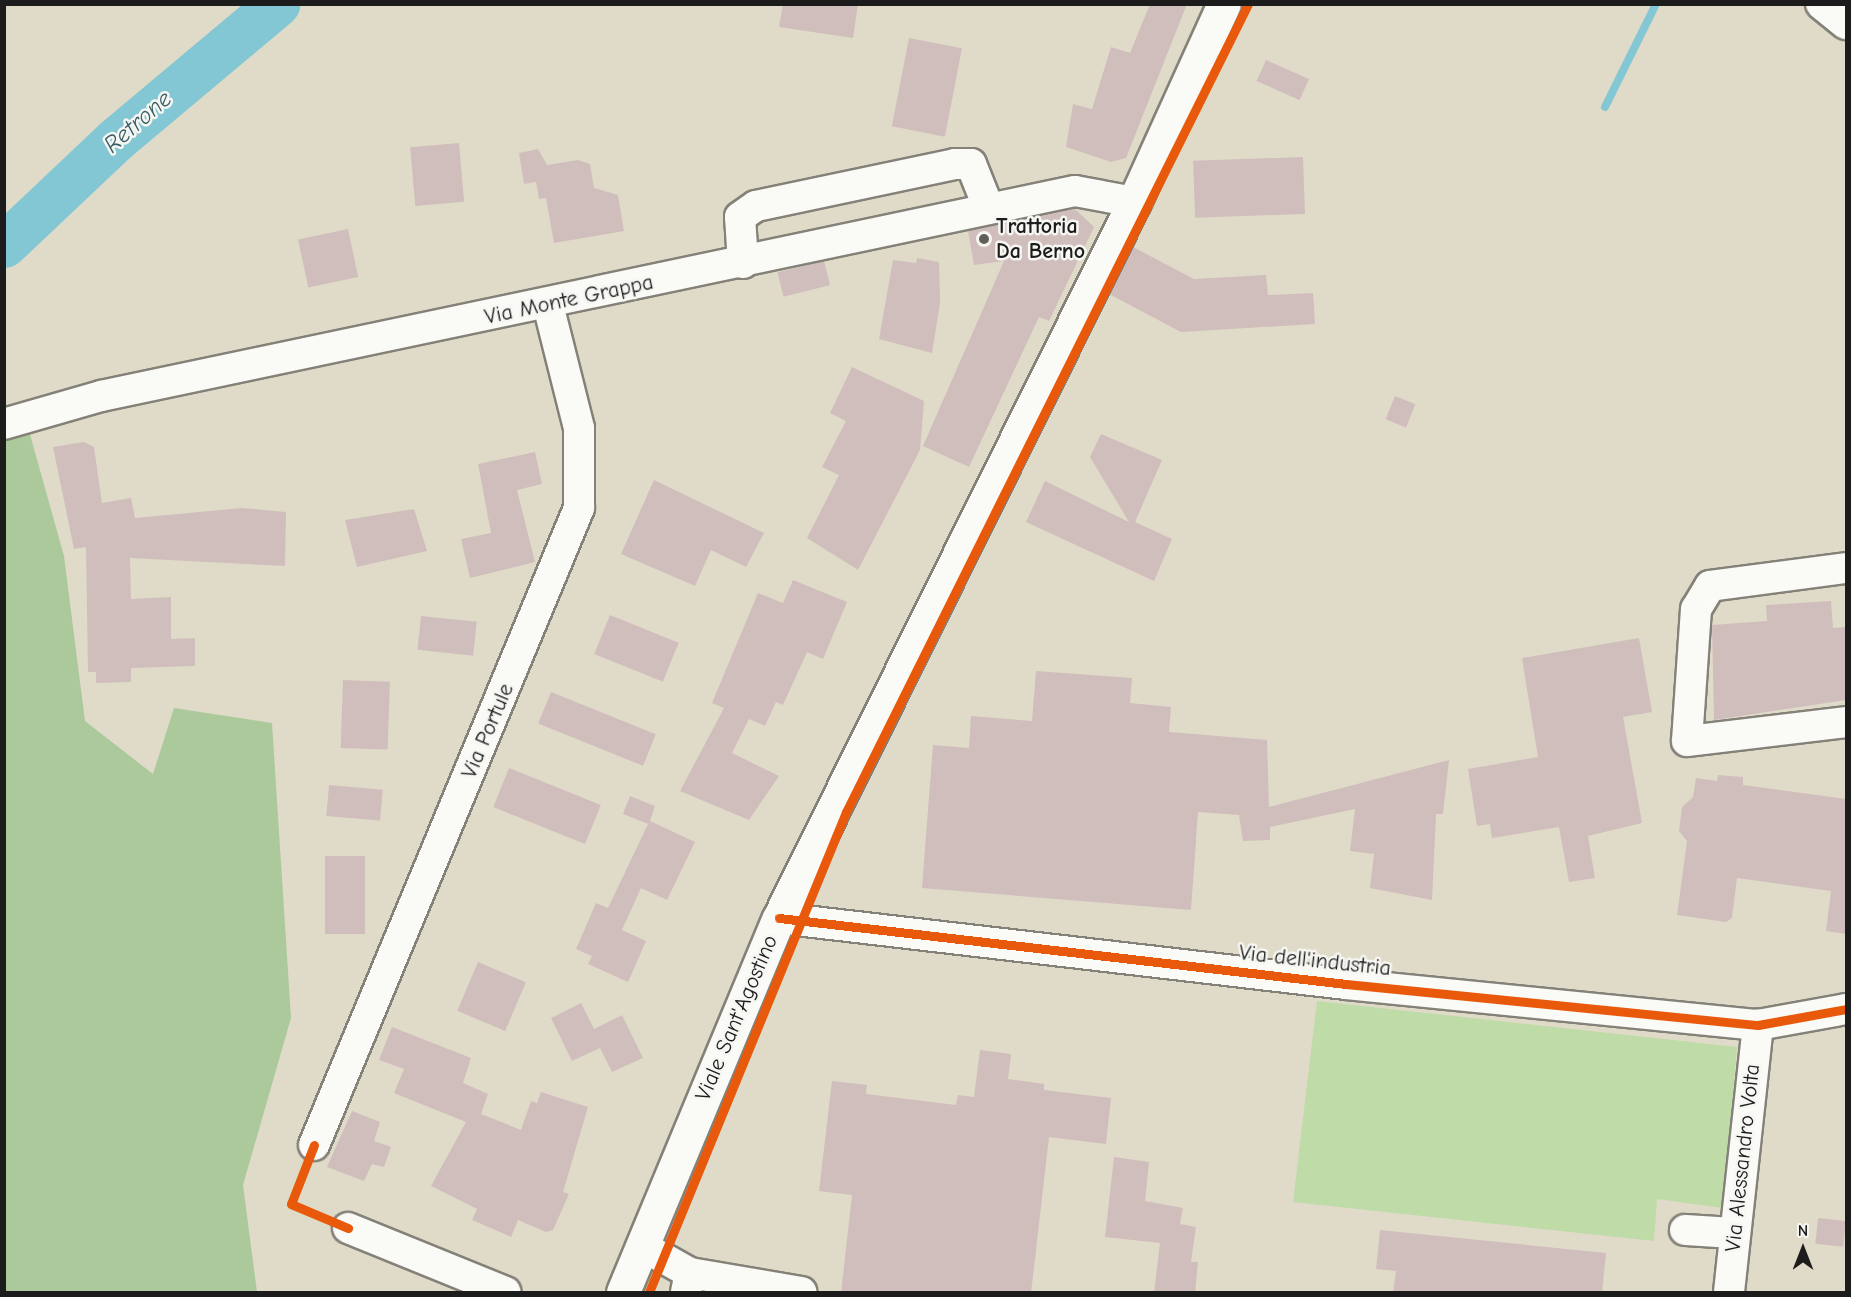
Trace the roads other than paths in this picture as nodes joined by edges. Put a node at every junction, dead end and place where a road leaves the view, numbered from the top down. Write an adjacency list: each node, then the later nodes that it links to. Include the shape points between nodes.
1 (1224, 4): 4 (main road, Viale Sant'Agostino)
2 (1821, 4): 3 (street)
3 (1846, 24)
4 (1134, 202): 5 (street, Via Monte Grappa, via 1075,191); 11 (main road, Viale Sant'Agostino)
5 (989, 209): 6 (street, Via Monte Grappa); 6 (street, via 971,164 955,164 768,203 740,218)
6 (743, 263): 7 (street, Via Monte Grappa)
7 (548, 305): 8 (street, Via Monte Grappa, via 101,396); 14 (street, Via Portule, via 579,428 579,508)
8 (4, 424)
9 (1846, 568): 10 (street, via 1710,586 1696,609 1687,741)
10 (1846, 722)
11 (779, 918): 13 (street, Via dell'industria, via 1346,984); 18 (main road, Viale Sant'Agostino)
12 (1846, 1009): 13 (street, Via dell'industria)
13 (1758, 1024): 17 (street, Via Alessandro Volta)
14 (314, 1144)
15 (348, 1228): 20 (street)
16 (1685, 1230): 17 (street)
17 (1734, 1233): 23 (street, Via Alessandro Volta)
18 (642, 1246): 19 (street); 21 (main road, Viale Sant'Agostino)
19 (688, 1283): 22 (street)
20 (506, 1293)
21 (623, 1293)
22 (801, 1293)
23 (1729, 1293)

